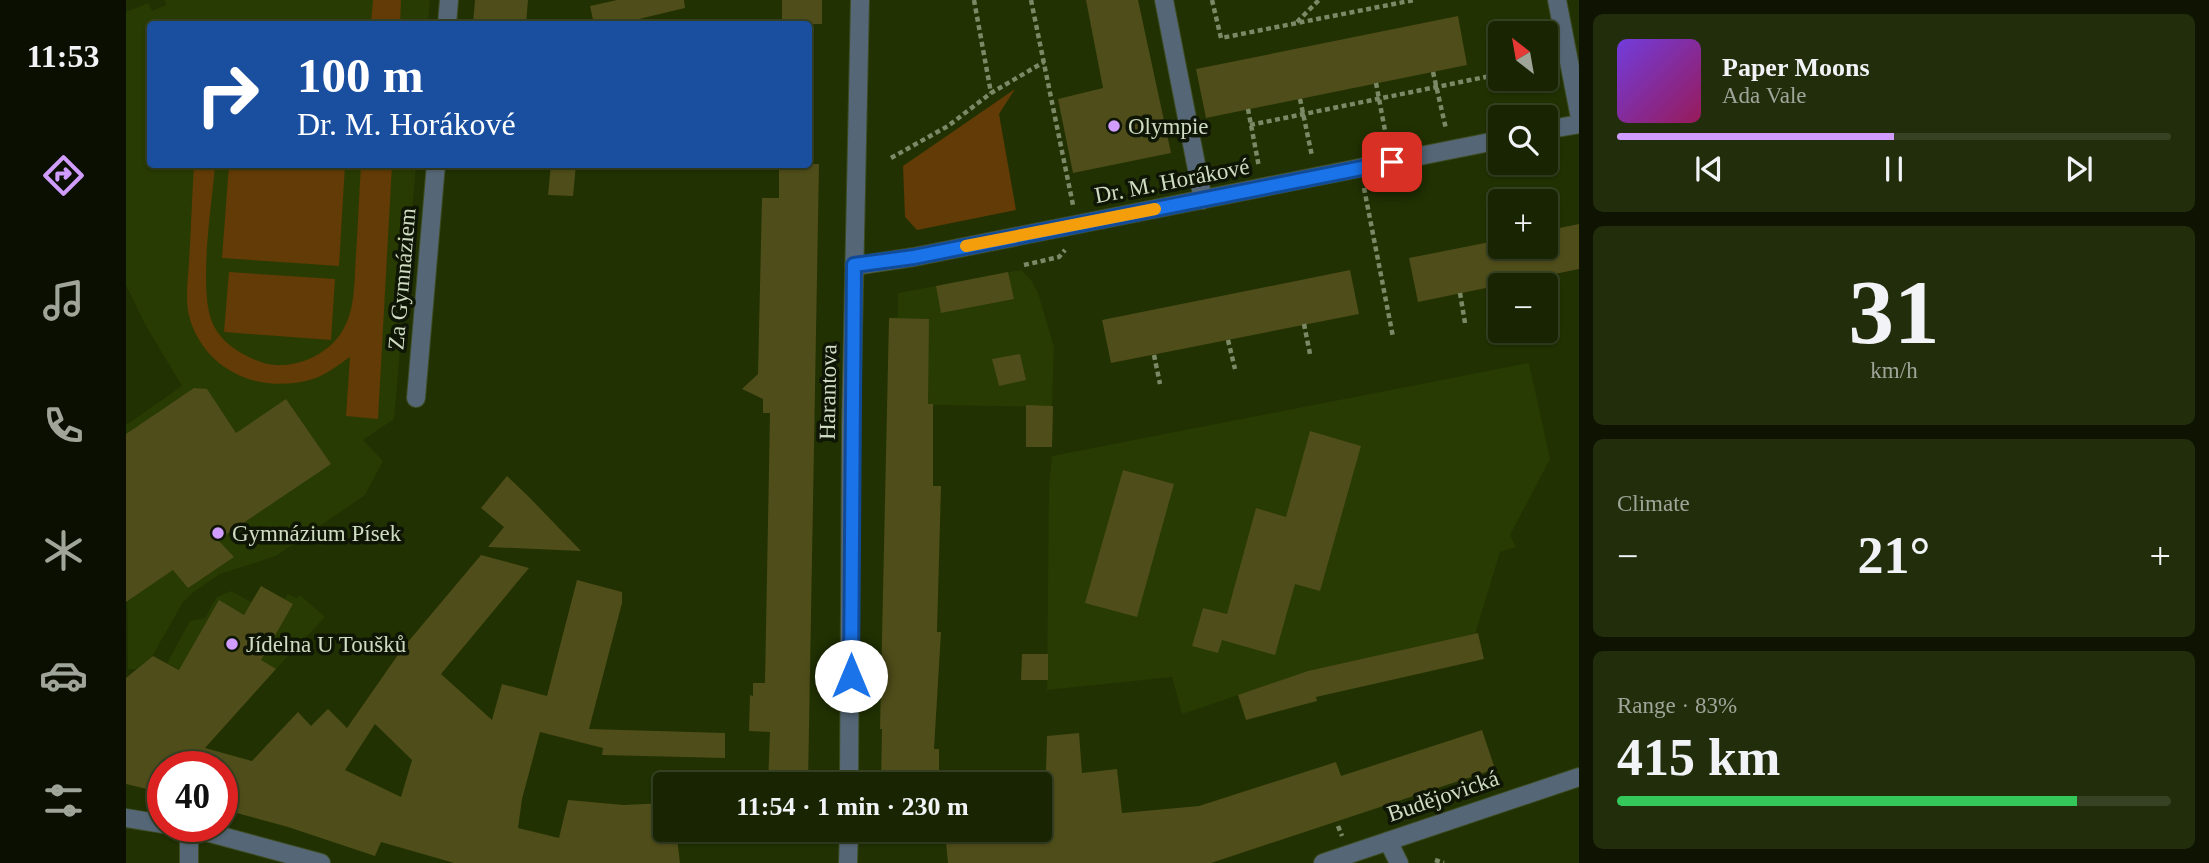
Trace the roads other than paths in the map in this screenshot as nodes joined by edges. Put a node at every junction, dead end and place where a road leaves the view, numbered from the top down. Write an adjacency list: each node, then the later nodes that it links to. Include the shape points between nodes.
1 (449, 0): 5 (street)
2 (860, 0): 12 (street, Harantova)
3 (1164, 0): 11 (street)
4 (1557, 0): 6 (street)
5 (447, 21)
6 (1579, 113)
7 (1579, 124): 8 (street)
8 (1558, 128)
9 (1488, 142): 11 (street, Dr. M. Horákové)
10 (436, 168): 13 (street, Za Gymnáziem)
11 (1203, 200): 12 (street, Dr. M. Horákové)
12 (854, 265): 14 (street, Harantova)
13 (416, 398)
14 (849, 772)
15 (1579, 777): 18 (street, Budějovická)
16 (126, 818): 17 (street)
17 (147, 821)
18 (1388, 841): 25 (street, Budějovická); 26 (street)
19 (184, 842): 22 (street)
20 (238, 842): 23 (street)
21 (849, 842): 24 (street)
22 (189, 863)
23 (321, 863)
24 (848, 863)
25 (1323, 863)
26 (1399, 863)

